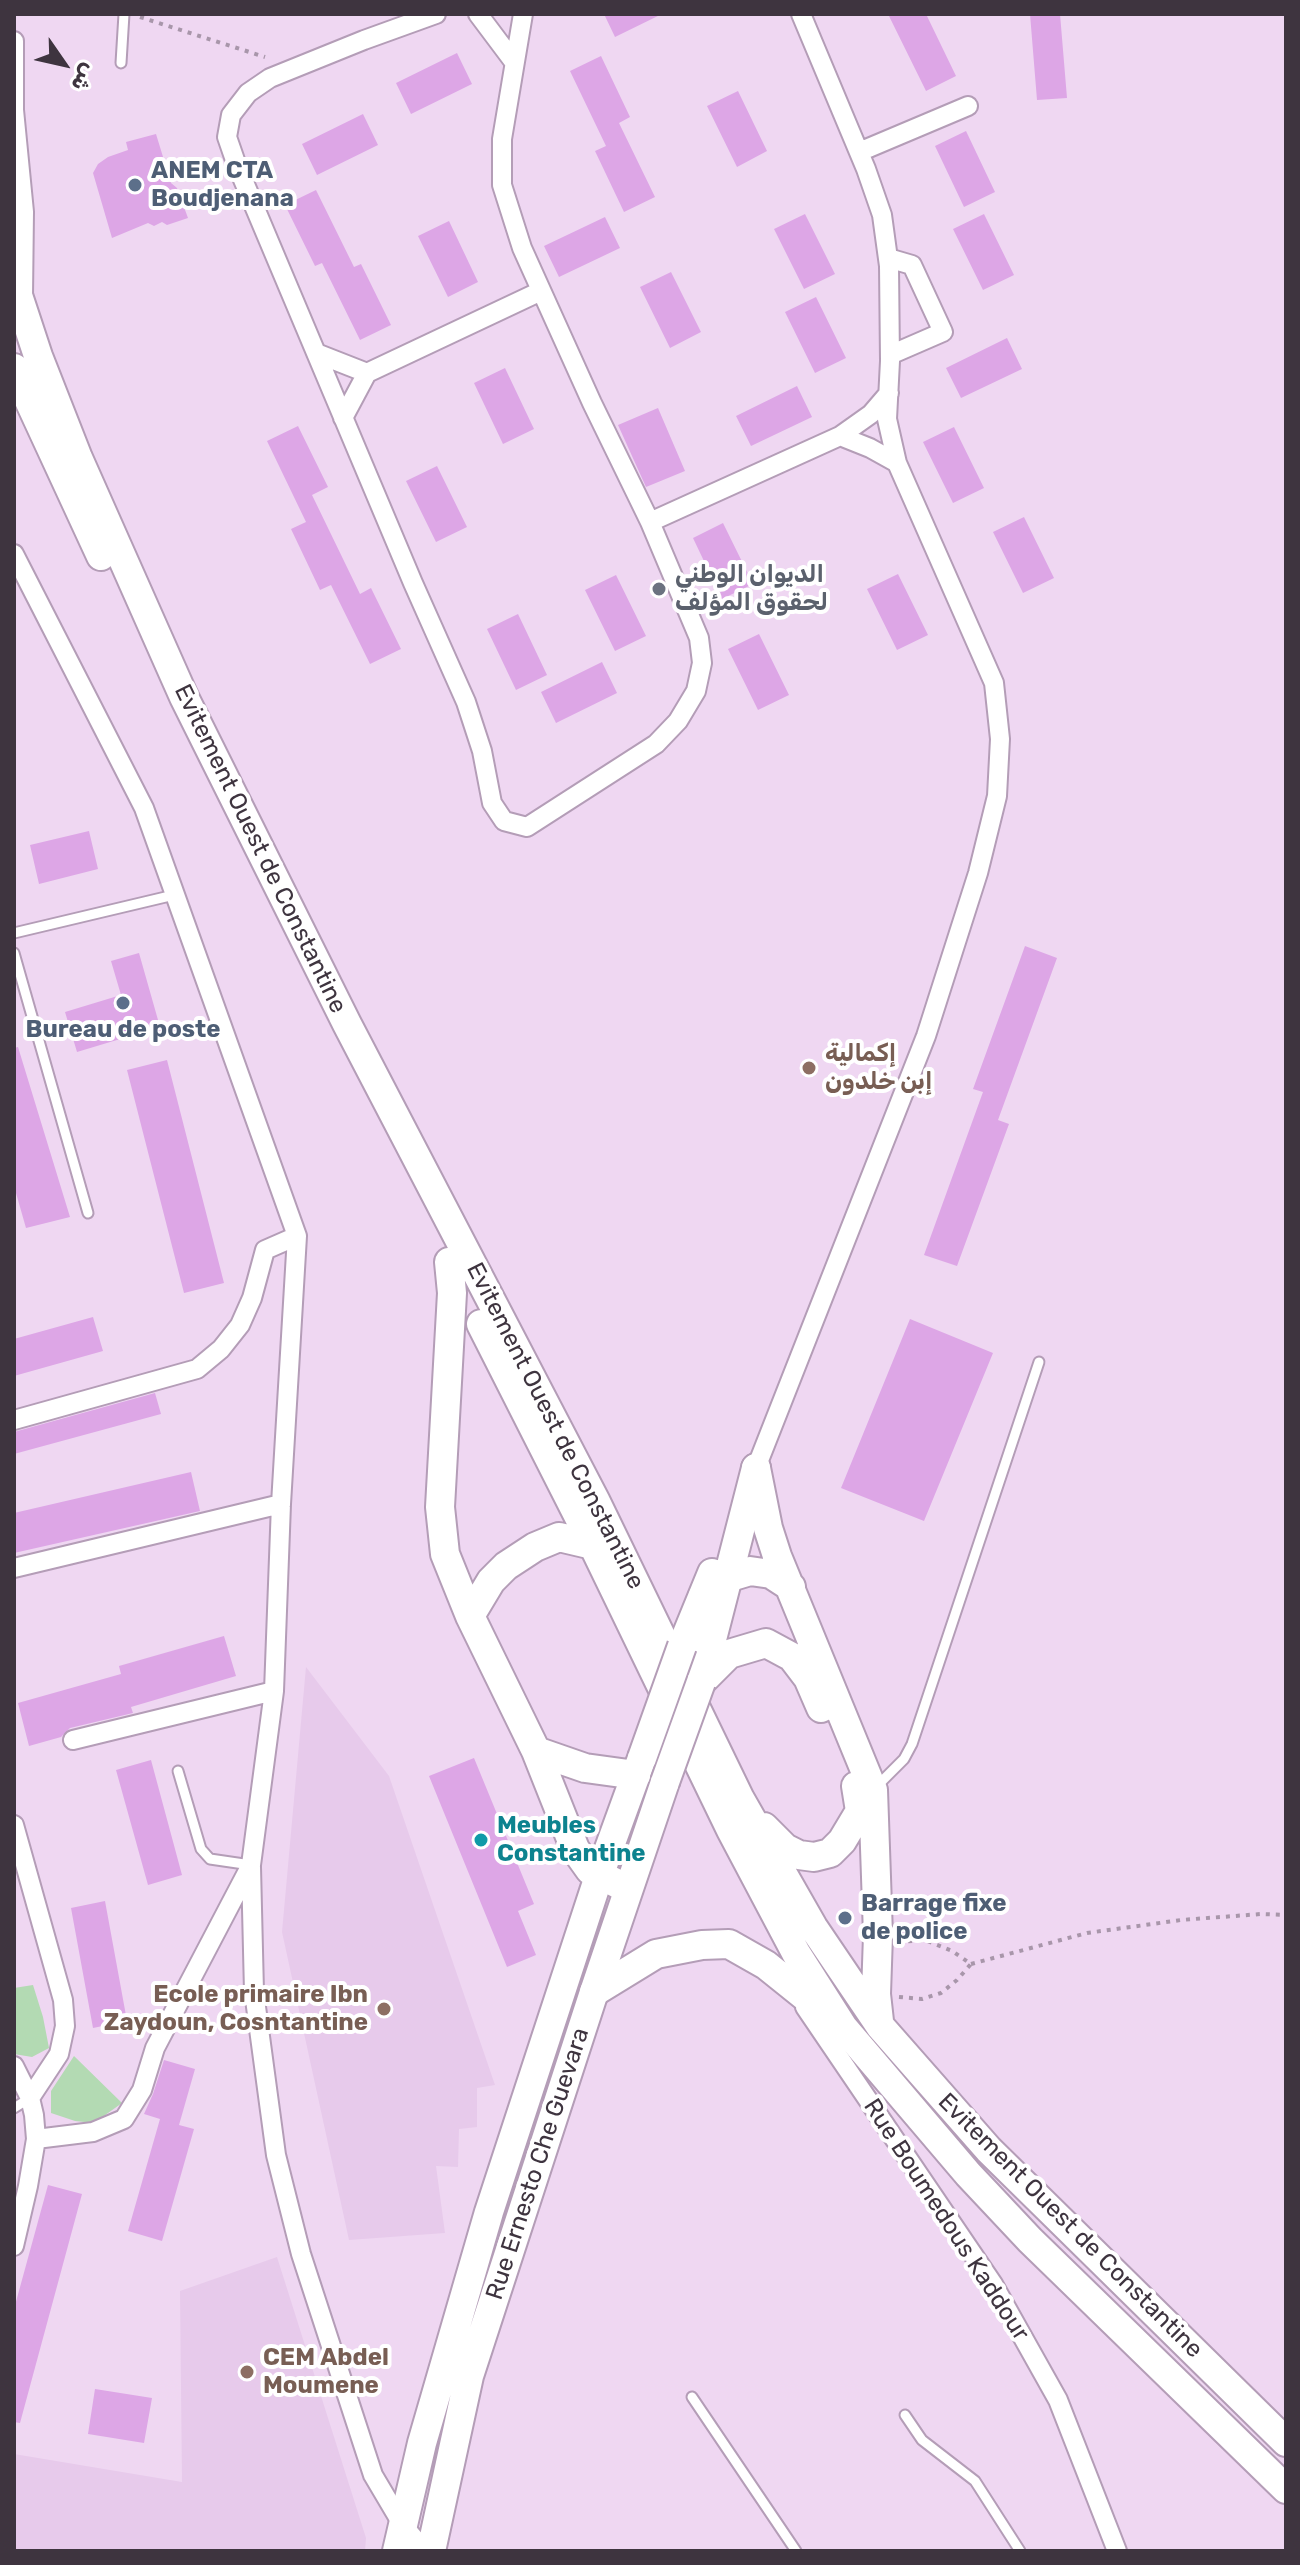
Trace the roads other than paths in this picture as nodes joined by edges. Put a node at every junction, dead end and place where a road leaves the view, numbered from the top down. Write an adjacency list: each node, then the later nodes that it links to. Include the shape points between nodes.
1 (124, 14): 8 (lane)
2 (436, 14): 15 (street, via 270,78 248,93 231,115 227,137)
3 (478, 14): 7 (street)
4 (523, 14): 7 (street)
5 (801, 14): 10 (street)
6 (14, 41): 14 (street, via 14,110 24,212)
7 (514, 62): 13 (street, via 502,139 502,185)
8 (121, 63)
9 (968, 106): 10 (street)
10 (859, 152): 11 (street, via 882,215)
11 (888, 258): 16 (street); 16 (street, via 912,265 943,332)
12 (14, 283): 14 (main road, Evitement Ouest de Constantine)
13 (541, 291): 18 (street); 23 (street)
14 (23, 311): 48 (main road, Evitement Ouest de Constantine, via 78,458 184,697 375,1080 596,1502)
15 (316, 353): 18 (street); 20 (street)
16 (890, 355): 19 (street)
17 (14, 368): 30 (main road, Evitement Ouest de Constantine, via 250,873)
18 (367, 373): 20 (street)
19 (889, 393): 21 (street); 22 (street, via 887,419)
20 (343, 418): 23 (street, via 466,702 492,803 504,821 527,827 656,744 696,691 702,663 699,638)
21 (840, 436): 22 (street); 23 (street)
22 (897, 463): 33 (street, via 994,683 1000,739 997,796 926,1036)
23 (650, 522)
24 (14, 554): 25 (street, via 144,808)
25 (174, 895): 26 (lane); 29 (street)
26 (14, 933)
27 (14, 953): 28 (lane)
28 (88, 1213)
29 (297, 1236): 32 (street, via 265,1250 240,1325 197,1369); 34 (street)
30 (449, 1262): 35 (main road, Evitement Ouest de Constantine); 40 (main road, via 452,1293 440,1507 445,1554)
31 (1039, 1362): 47 (lane, via 912,1744)
32 (14, 1420)
33 (756, 1468): 37 (main road); 38 (main road, via 768,1528); 39 (main road)
34 (281, 1504): 36 (street); 42 (street)
35 (593, 1545): 40 (main road, via 559,1537 535,1547 491,1581); 56 (main road, Evitement Ouest de Constantine, via 731,1830 796,1953)
36 (14, 1568)
37 (730, 1577): 38 (main road, via 750,1571 771,1574); 39 (main road); 41 (main road)
38 (791, 1587): 47 (main road)
39 (703, 1596): 45 (main road, bridge)
40 (470, 1616): 44 (main road)
41 (701, 1682): 48 (main road, via 729,1654 747,1647 766,1643 792,1657 808,1678 856,1783 860,1811 842,1841 830,1853 814,1857 785,1848); 52 (main road, Rue Ernesto Che Guevara, bridge)
42 (274, 1691): 43 (street); 50 (street)
43 (73, 1740)
44 (536, 1751): 45 (main road, via 585,1768); 51 (main road, via 575,1849)
45 (639, 1766): 51 (main road)
46 (178, 1771): 50 (lane, via 201,1849 210,1859)
47 (873, 1790): 55 (main road)
48 (740, 1799): 55 (main road, Evitement Ouest de Constantine, via 813,1927)
49 (14, 1825): 58 (street, via 63,2000 65,2026 59,2054)
50 (251, 1865): 59 (street, via 155,2048 142,2090 124,2119 93,2132); 66 (street, via 254,1992 276,2155 301,2254 373,2475)
51 (599, 1876): 52 (main road); 66 (main road, via 489,2212)
52 (628, 1889): 54 (main road, Rue Ernesto Che Guevara)
53 (792, 1988): 54 (main road, via 729,1944 656,1954); 56 (main road); 70 (street, Rue Boumedous Kaddour, via 993,2284 1058,2400)
54 (594, 1992): 67 (main road, Rue Ernesto Che Guevara, via 469,2376)
55 (880, 2026): 64 (main road, Evitement Ouest de Constantine, via 989,2150)
56 (843, 2027): 65 (main road, Evitement Ouest de Constantine, via 1030,2240)
57 (14, 2066): 58 (street)
58 (22, 2103): 59 (street, via 34,2115)
59 (36, 2139): 60 (street)
60 (21, 2186): 61 (street)
61 (14, 2246)
62 (692, 2397): 68 (lane)
63 (905, 2415): 69 (lane, via 922,2440 975,2481)
64 (1286, 2442)
65 (1286, 2489)
66 (399, 2537): 67 (street)
67 (428, 2551)
68 (796, 2551)
69 (1020, 2551)
70 (1117, 2551)

